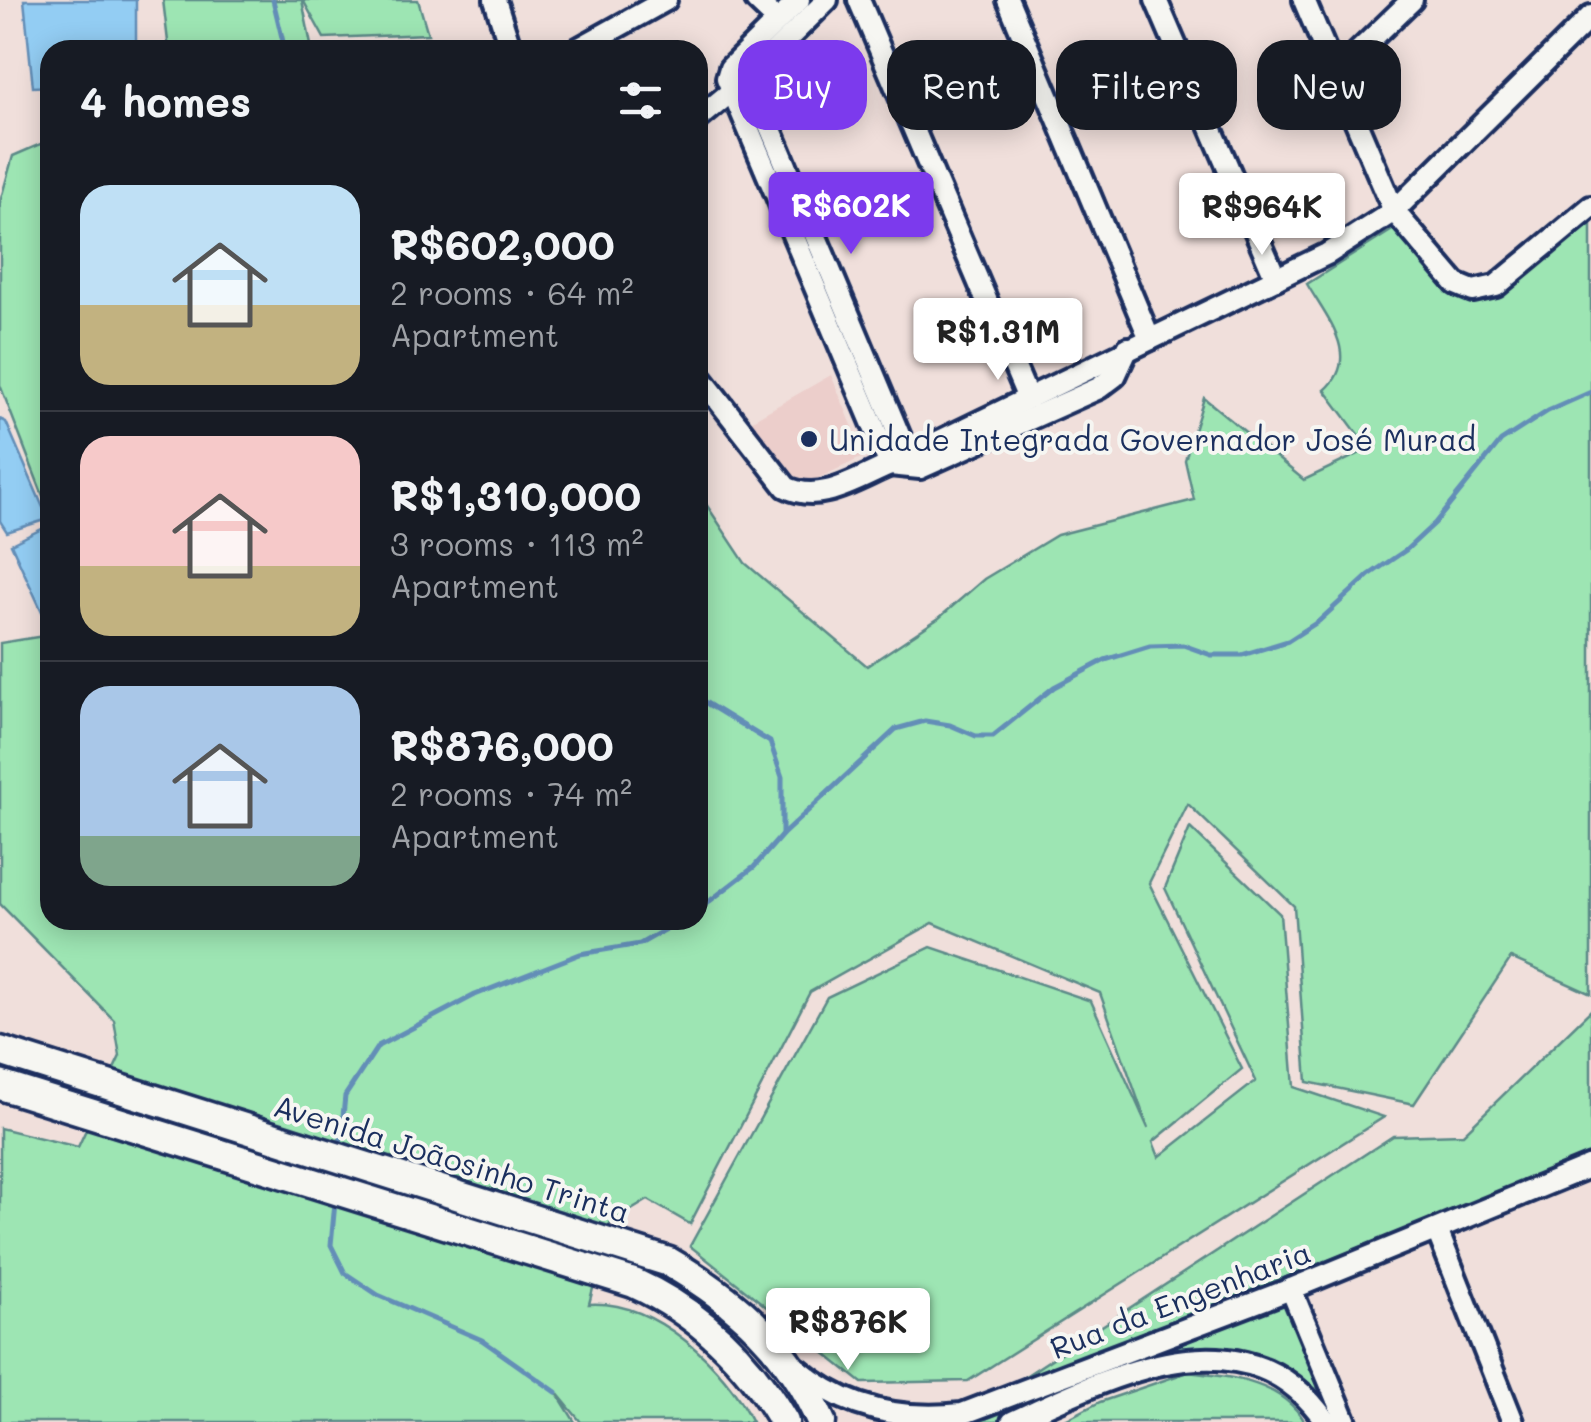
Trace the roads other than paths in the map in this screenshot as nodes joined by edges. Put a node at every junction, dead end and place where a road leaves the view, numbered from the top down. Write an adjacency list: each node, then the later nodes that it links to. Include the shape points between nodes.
1 (495, 0): 13 (street)
2 (666, 0): 14 (street)
3 (756, 0): 12 (street)
4 (798, 0): 12 (street)
5 (826, 0): 15 (street)
6 (859, 0): 29 (street)
7 (1008, 0): 26 (street)
8 (1156, 0): 25 (street)
9 (1304, 0): 16 (street)
10 (1412, 0): 17 (street)
11 (1591, 16): 24 (street)
12 (778, 20): 19 (street, via 730,68)
13 (508, 40)
14 (594, 40)
15 (786, 40)
16 (1321, 40)
17 (1370, 40)
18 (738, 86): 19 (street)
19 (730, 92): 20 (street); 30 (street)
20 (708, 111)
21 (770, 130): 30 (street)
22 (1359, 130): 24 (street)
23 (1591, 206): 24 (street, via 1496,286 1473,290 1456,284)
24 (1394, 211): 25 (street)
25 (1276, 279): 26 (street)
26 (1150, 338): 27 (street)
27 (1128, 348): 29 (street); 30 (street, via 1116,376 1100,388 920,468)
28 (708, 387): 30 (street, via 786,487 799,494 820,493)
29 (1027, 396): 30 (street)
30 (899, 460)
31 (6, 1051): 36 (main road, Avenida Joãosinho Trinta, via 669,1262 758,1326)
32 (0, 1085): 37 (main road, Avenida Joãosinho Trinta, via 598,1270 666,1298 738,1358)
33 (1589, 1174): 34 (street, Rua da Engenharia)
34 (1437, 1230): 35 (street, Rua da Engenharia); 42 (street)
35 (1291, 1289): 36 (street, Rua da Engenharia, via 962,1414 878,1412 826,1390); 41 (street)
36 (791, 1363): 38 (main road, Avenida Joãosinho Trinta)
37 (784, 1422)
38 (821, 1422)
39 (1012, 1422): 40 (street, via 1148,1367 1210,1356 1279,1376)
40 (1326, 1422)
41 (1346, 1422)
42 (1513, 1422)

